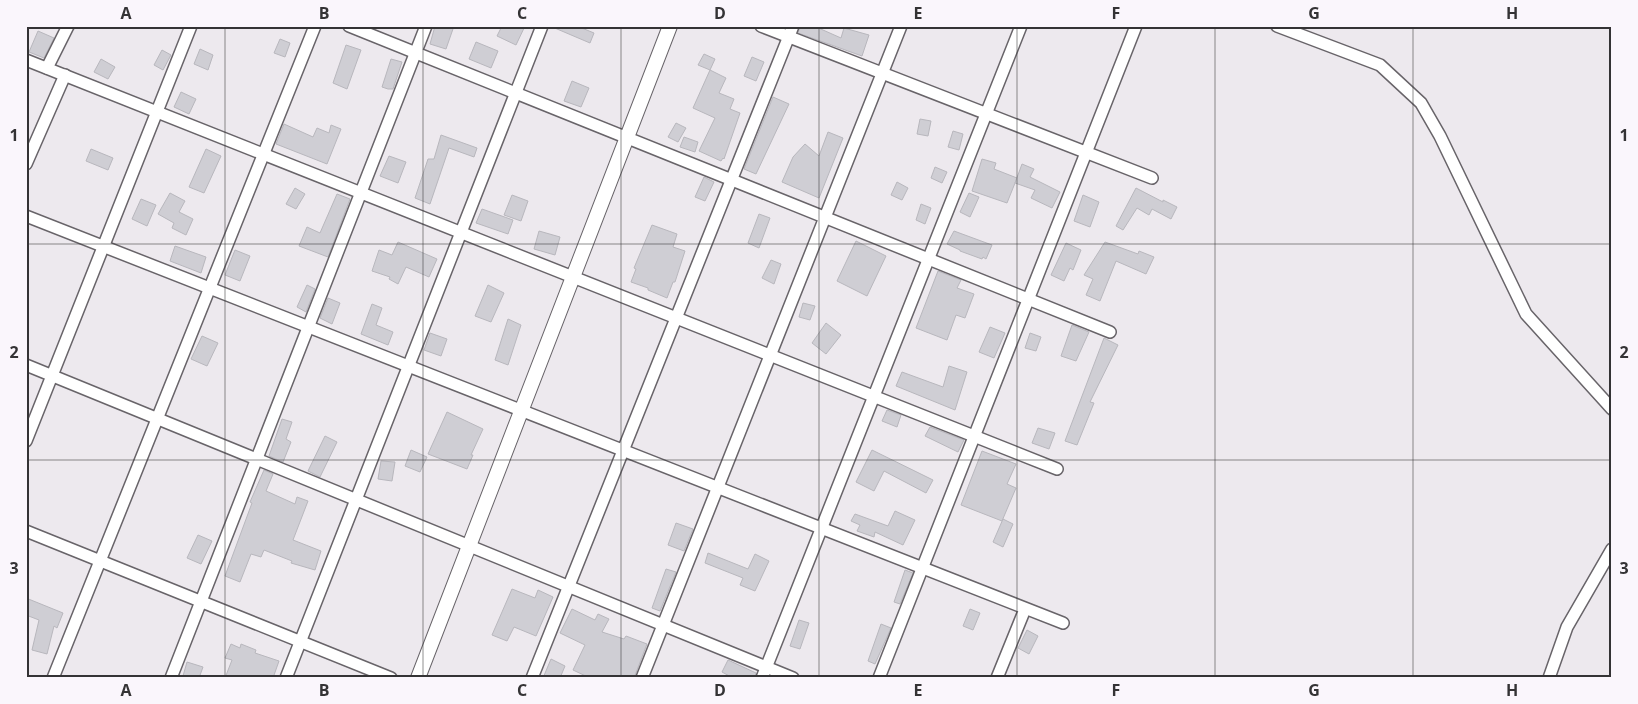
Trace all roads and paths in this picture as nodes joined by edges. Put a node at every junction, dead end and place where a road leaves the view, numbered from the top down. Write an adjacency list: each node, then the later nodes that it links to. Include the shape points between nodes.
1 (68, 26): 16 (street)
2 (191, 26): 20 (street)
3 (315, 26): 24 (street)
4 (349, 26): 14 (street)
5 (426, 26): 14 (street)
6 (542, 26): 19 (street)
7 (670, 26): 22 (street)
8 (761, 26): 13 (street)
9 (901, 26): 17 (street)
10 (1021, 26): 21 (street)
11 (1136, 26): 23 (street)
12 (1276, 26): 46 (street, via 1380,66 1421,103 1526,314)
13 (791, 32): 17 (street); 27 (street)
14 (416, 53): 19 (street); 28 (street)
15 (26, 60): 16 (street)
16 (46, 68): 18 (street)
17 (882, 73): 21 (street); 30 (street)
18 (65, 75): 20 (street); 25 (street)
19 (515, 93): 22 (street); 31 (street)
20 (157, 112): 24 (street); 32 (street)
21 (986, 114): 23 (street); 33 (street)
22 (627, 138): 27 (street); 34 (street)
23 (1086, 153): 26 (street); 36 (street)
24 (264, 154): 28 (street); 35 (street)
25 (26, 164)
26 (1152, 178)
27 (732, 180): 30 (street); 37 (street)
28 (361, 193): 31 (street); 38 (street)
29 (26, 216): 32 (street)
30 (825, 218): 33 (street); 40 (street)
31 (461, 232): 34 (street); 42 (street)
32 (104, 247): 35 (street); 43 (street)
33 (928, 259): 36 (street); 44 (street)
34 (572, 277): 37 (street); 45 (street)
35 (210, 288): 38 (street); 47 (street)
36 (1028, 299): 39 (street); 48 (street)
37 (676, 318): 40 (street); 50 (street)
38 (308, 327): 42 (street); 51 (street)
39 (1110, 332)
40 (770, 355): 44 (street); 53 (street)
41 (26, 365): 43 (street)
42 (408, 366): 45 (street); 54 (street)
43 (52, 376): 47 (street); 49 (street)
44 (874, 396): 48 (street); 55 (street)
45 (521, 410): 50 (street); 57 (street)
46 (1612, 410)
47 (157, 418): 51 (street); 59 (street)
48 (974, 436): 52 (street); 60 (street)
49 (26, 441)
50 (623, 450): 53 (street); 61 (street)
51 (256, 459): 54 (street); 62 (street)
52 (1057, 469)
53 (718, 487): 55 (street); 65 (street)
54 (356, 500): 57 (street); 66 (street)
55 (821, 528): 60 (street); 67 (street)
56 (26, 531): 59 (street)
57 (469, 546): 61 (street); 72 (street)
58 (1612, 549): 78 (street, via 1567,627)
59 (100, 561): 62 (street); 68 (street)
60 (922, 568): 64 (street); 76 (street)
61 (569, 586): 65 (street); 73 (street)
62 (201, 601): 66 (street); 69 (street)
63 (1023, 614): 77 (street)
64 (1063, 623)
65 (663, 625): 67 (street); 74 (street)
66 (301, 642): 70 (street); 71 (street)
67 (764, 672): 75 (street)
68 (53, 678)
69 (171, 678)
70 (286, 678)
71 (391, 678)
72 (418, 678)
73 (532, 678)
74 (642, 678)
75 (793, 678)
76 (879, 678)
77 (997, 678)
78 (1549, 678)

